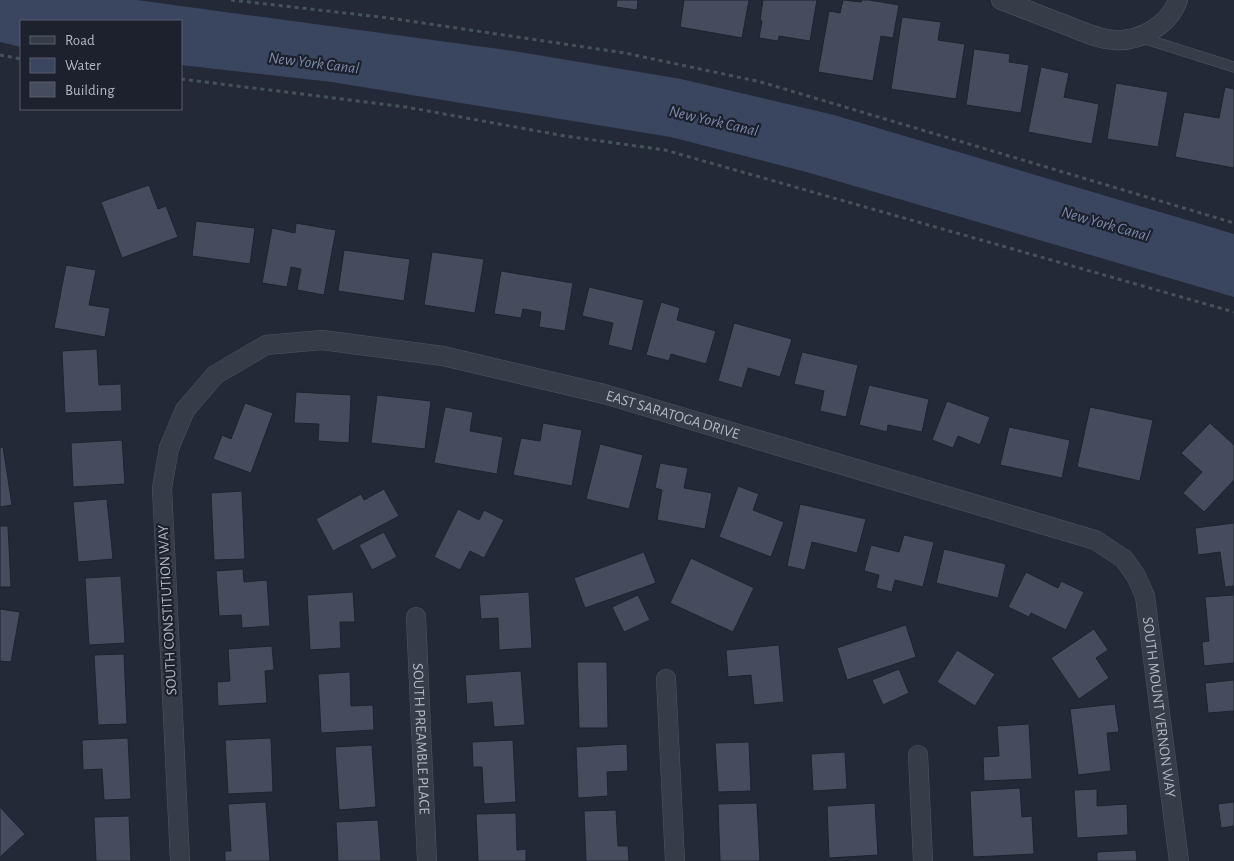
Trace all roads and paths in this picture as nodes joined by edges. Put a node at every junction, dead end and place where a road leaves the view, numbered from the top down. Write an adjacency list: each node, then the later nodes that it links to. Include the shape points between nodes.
1 (231, 0): 9 (path, via 390,18 625,53 761,82)
2 (1001, 0): 4 (street, via 1090,34 1114,40)
3 (1178, 0): 4 (street, via 1175,10 1160,25)
4 (1138, 37): 7 (lane)
5 (0, 55): 6 (path)
6 (20, 59)
7 (1234, 67)
8 (182, 79): 10 (path, via 406,107 565,136 665,150)
9 (1234, 223)
10 (1234, 312)
11 (215, 374): 12 (street, EAST SARATOGA DRIVE, via 266,346 322,340 443,356 604,394 1094,540); 16 (street, SOUTH CONSTITUTION WAY, via 185,410 169,448 162,488)
12 (1124, 559): 20 (street, SOUTH MOUNT VERNON WAY, via 1145,596)
13 (416, 617): 17 (street, SOUTH PREAMBLE PLACE)
14 (666, 679): 18 (street)
15 (918, 756): 19 (street)
16 (180, 861)
17 (428, 861)
18 (675, 861)
19 (923, 861)
20 (1178, 861)

